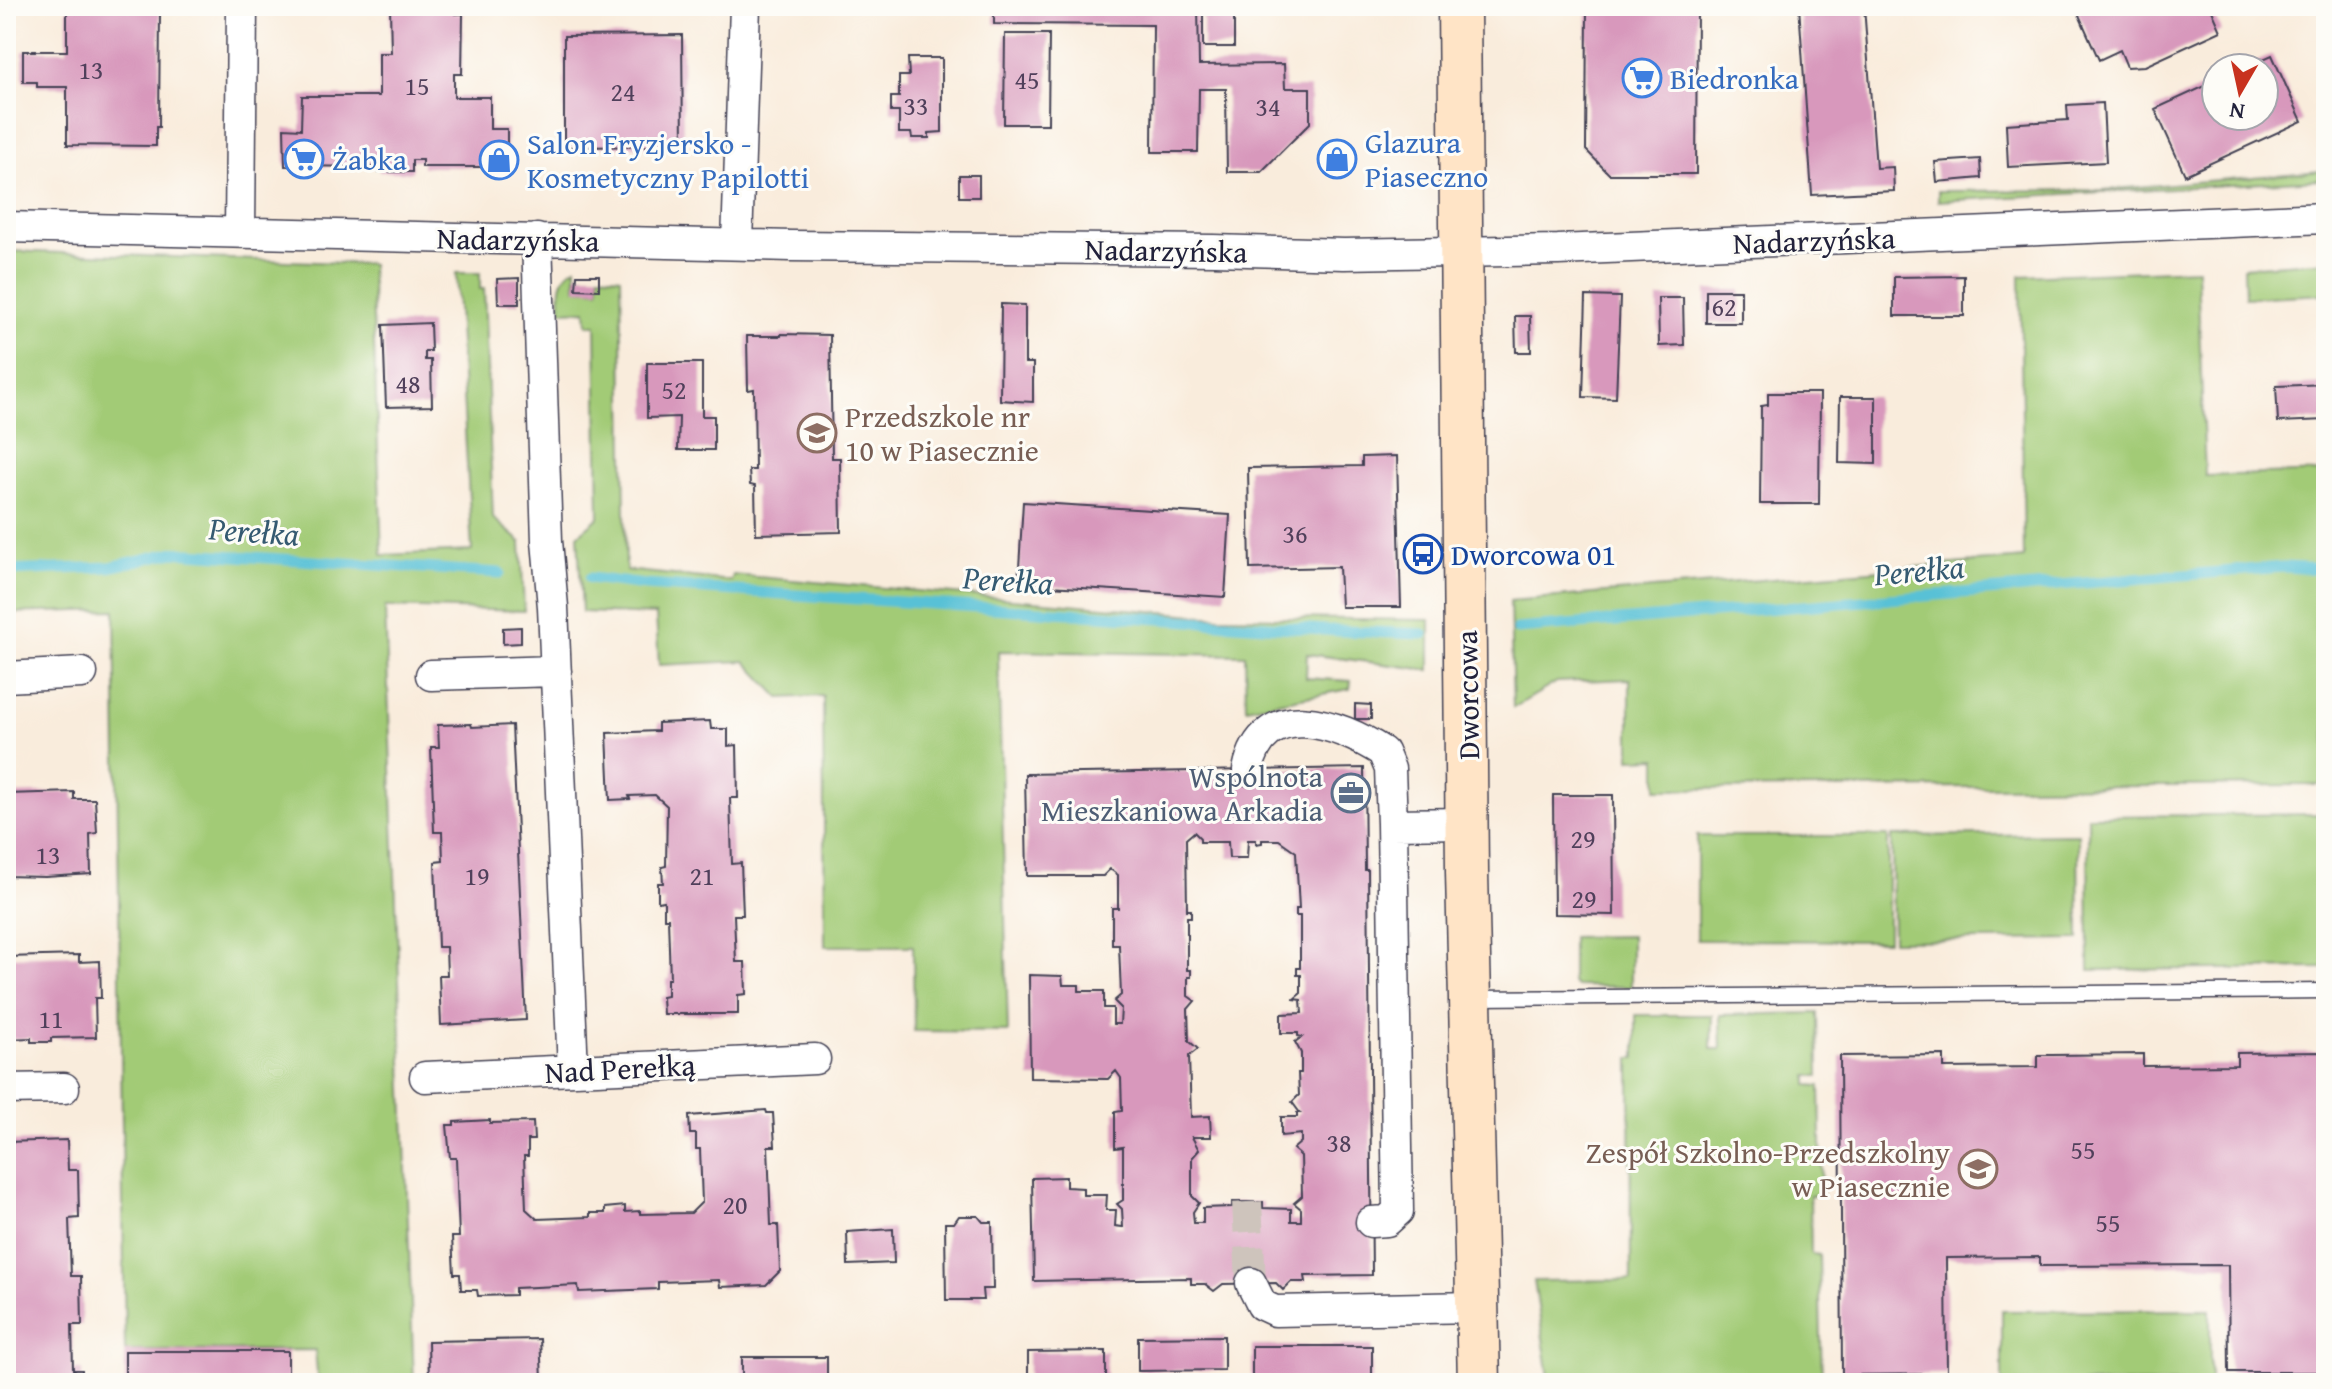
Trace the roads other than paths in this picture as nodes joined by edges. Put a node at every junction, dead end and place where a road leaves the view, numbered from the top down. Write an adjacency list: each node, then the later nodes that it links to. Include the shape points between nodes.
1 (242, 6): 6 (street)
2 (745, 6): 8 (street)
3 (1459, 6): 9 (street, Dworcowa)
4 (2326, 218): 9 (street, Nadarzyńska)
5 (6, 227): 6 (street, Nadarzyńska)
6 (240, 232): 7 (street, Nadarzyńska)
7 (537, 239): 8 (street, Nadarzyńska); 10 (street)
8 (737, 243): 9 (street, Nadarzyńska)
9 (1460, 252): 15 (street, Dworcowa)
10 (556, 671): 12 (street); 20 (street)
11 (82, 673): 13 (street)
12 (431, 675)
13 (6, 677)
14 (1248, 770): 16 (street, via 1252,752 1275,726 1298,721 1321,725 1383,752 1390,769)
15 (1468, 823): 16 (street); 18 (street, Dworcowa)
16 (1392, 824): 24 (street, via 1398,1211 1387,1221)
17 (2326, 991): 18 (lane)
18 (1471, 998): 26 (street, Dworcowa)
19 (815, 1059): 20 (street, Nad Perełką)
20 (573, 1070): 21 (street, Nad Perełką)
21 (425, 1077)
22 (64, 1088): 23 (street)
23 (6, 1089)
24 (1371, 1222)
25 (1251, 1283): 26 (street, via 1262,1305 1275,1311)
26 (1476, 1307): 27 (street, Dworcowa)
27 (1479, 1383)

